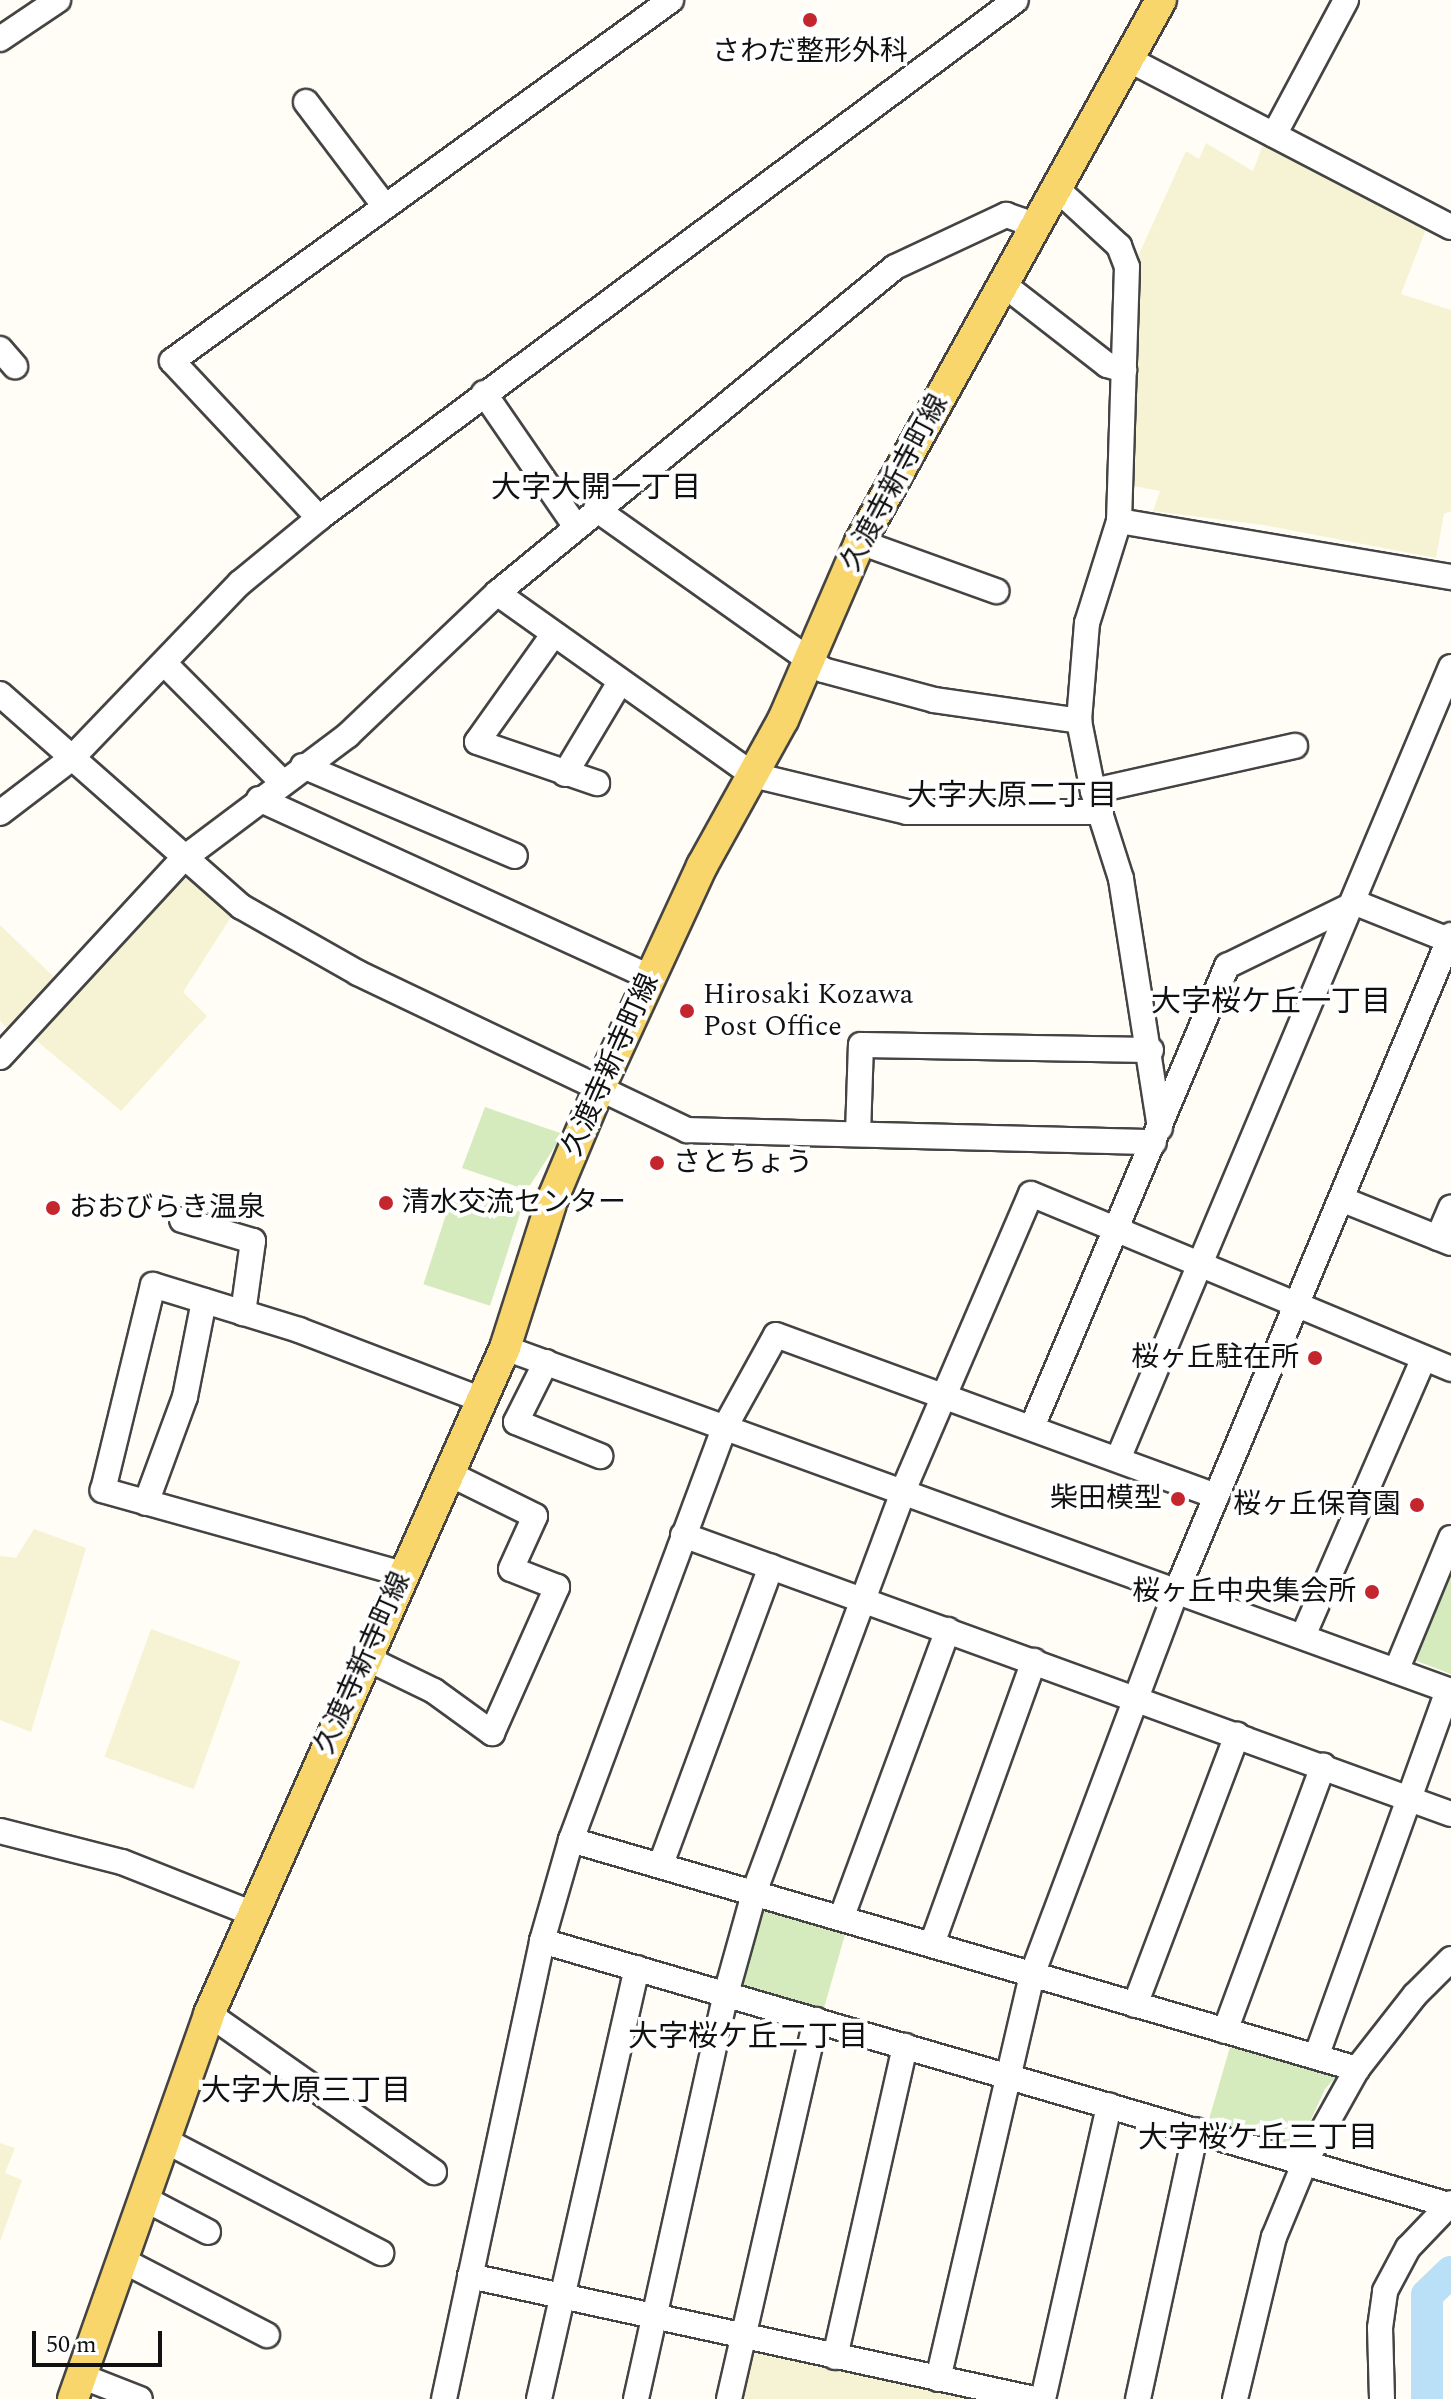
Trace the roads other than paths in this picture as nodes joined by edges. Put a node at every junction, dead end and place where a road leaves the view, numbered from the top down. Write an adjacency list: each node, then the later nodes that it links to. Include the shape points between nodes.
1 (58, 0): 6 (street)
2 (671, 0): 11 (street)
3 (1016, 0): 16 (street)
4 (1161, 0): 7 (main road, 久渡寺新寺町線)
5 (1346, 0): 9 (street)
6 (0, 39)
7 (1128, 59): 9 (street); 10 (main road, 久渡寺新寺町線)
8 (306, 102): 11 (street)
9 (1274, 135): 13 (street)
10 (1056, 188): 12 (main road, 久渡寺新寺町線); 15 (street, via 1119,246 1127,267)
11 (384, 205): 18 (street, via 172,361)
12 (1035, 225): 14 (main road, 久渡寺新寺町線); 17 (street, via 1006,215 895,267)
13 (1451, 227)
14 (1003, 284): 15 (street, via 1107,365); 21 (main road, 久渡寺新寺町線)
15 (1124, 370): 19 (street)
16 (484, 393): 18 (street); 20 (street)
17 (596, 509): 20 (street); 26 (street)
18 (319, 518): 27 (street, via 240,583)
19 (1119, 521): 22 (street); 31 (street, via 1087,623)
20 (576, 527): 24 (street)
21 (860, 542): 23 (street); 26 (main road, 久渡寺新寺町線)
22 (1451, 577)
23 (996, 591)
24 (497, 593): 25 (street); 34 (street, via 348,735)
25 (553, 635): 29 (street); 35 (street, via 477,742)
26 (809, 660): 31 (street, via 823,670 934,700); 36 (main road, 久渡寺新寺町線)
27 (164, 663): 33 (street); 37 (street)
28 (1451, 667): 44 (street)
29 (620, 682): 35 (street); 36 (street)
30 (0, 694): 33 (street)
31 (1079, 721): 40 (street)
32 (1295, 746): 40 (street)
33 (71, 759): 41 (street); 43 (street)
34 (303, 766): 37 (street); 42 (street)
35 (565, 774): 38 (street)
36 (753, 775): 40 (street, via 907,812); 46 (main road, 久渡寺新寺町線)
37 (281, 781): 39 (street)
38 (597, 783)
39 (259, 799): 43 (street); 46 (street)
40 (1097, 802): 47 (street, via 1121,879)
41 (0, 813)
42 (515, 856)
43 (183, 859): 48 (street); 49 (street, via 242,907 292,937)
44 (1356, 903): 45 (street); 51 (street, via 1227,966); 57 (street)
45 (1450, 938): 52 (street)
46 (649, 977): 49 (main road, 久渡寺新寺町線)
47 (1151, 1050): 50 (street, via 861,1045); 51 (street)
48 (0, 1057)
49 (598, 1091): 50 (street, via 687,1130); 61 (main road, 久渡寺新寺町線, via 553,1198)
50 (858, 1134): 51 (street)
51 (1157, 1135): 55 (street)
52 (1341, 1199): 56 (street); 59 (street)
53 (1451, 1208): 56 (street)
54 (182, 1220): 60 (street, via 253,1241)
55 (1118, 1229): 57 (street); 65 (street, via 1031,1194); 68 (street)
56 (1445, 1240)
57 (1201, 1265): 59 (street); 70 (street)
58 (204, 1301): 60 (street); 74 (street, via 185,1397); 74 (street, via 153,1285 103,1490)
59 (1295, 1303): 62 (street); 73 (street)
60 (243, 1313): 66 (street)
61 (505, 1348): 63 (street); 66 (main road, 久渡寺新寺町線)
62 (1424, 1358): 64 (street); 82 (street)
63 (546, 1362): 67 (street); 69 (street, via 516,1422)
64 (1451, 1369)
65 (946, 1394): 67 (street, via 776,1335); 68 (street); 72 (street)
66 (482, 1400): 71 (main road, 久渡寺新寺町線)
67 (725, 1427): 72 (street); 75 (street)
68 (1032, 1427): 70 (street)
69 (600, 1456)
70 (1118, 1459): 73 (street)
71 (450, 1474): 78 (main road, 久渡寺新寺町線); 83 (street, via 535,1516 511,1569 557,1587 492,1733 434,1691)
72 (903, 1491): 79 (street); 80 (street)
73 (1216, 1496): 79 (street)
74 (146, 1503): 78 (street)
75 (683, 1535): 77 (street); 93 (street)
76 (1451, 1538): 85 (street)
77 (771, 1567): 80 (street); 94 (street)
78 (403, 1574): 83 (main road, 久渡寺新寺町線)
79 (1177, 1590): 82 (street); 87 (street)
80 (862, 1599): 81 (street); 95 (street)
81 (948, 1630): 84 (street); 97 (street)
82 (1303, 1636): 85 (street)
83 (364, 1657): 96 (main road, 久渡寺新寺町線)
84 (1034, 1661): 87 (street); 99 (street)
85 (1396, 1671): 86 (street)
86 (1450, 1691): 90 (street)
87 (1136, 1698): 88 (street); 102 (street)
88 (1237, 1735): 89 (street); 104 (street)
89 (1323, 1766): 90 (street); 107 (street)
90 (1409, 1798): 91 (street); 109 (street)
91 (1451, 1814)
92 (0, 1831): 96 (street, via 122,1862)
93 (571, 1840): 94 (street); 98 (street)
94 (661, 1864): 95 (street)
95 (755, 1890): 97 (street); 103 (street)
96 (251, 1913): 105 (main road, 久渡寺新寺町線)
97 (842, 1916): 99 (street)
98 (542, 1941): 101 (street); 122 (street)
99 (932, 1944): 102 (street)
100 (1451, 1959): 110 (street)
101 (637, 1968): 103 (street); 123 (street)
102 (1032, 1975): 104 (street); 111 (street)
103 (726, 1994): 106 (street); 124 (street)
104 (1135, 2005): 107 (street)
105 (209, 2014): 114 (main road, 久渡寺新寺町線); 116 (street)
106 (816, 2020): 108 (street); 126 (street)
107 (1225, 2031): 109 (street)
108 (905, 2046): 111 (street); 127 (street)
109 (1316, 2057): 110 (street)
110 (1357, 2069): 115 (street)
111 (1006, 2075): 112 (street); 128 (street)
112 (1109, 2105): 113 (street); 136 (street)
113 (1196, 2130): 115 (street); 137 (street)
114 (164, 2140): 117 (main road, 久渡寺新寺町線); 120 (street)
115 (1305, 2162): 118 (street); 138 (street, via 1274,2237)
116 (434, 2172)
117 (145, 2199): 119 (street); 121 (main road, 久渡寺新寺町線)
118 (1450, 2204): 139 (street, via 1408,2248 1385,2291)
119 (208, 2232)
120 (381, 2253)
121 (124, 2261): 125 (street); 129 (main road, 久渡寺新寺町線)
122 (470, 2276): 123 (street); 131 (street)
123 (563, 2298): 124 (street); 132 (street)
124 (655, 2318): 126 (street); 133 (street)
125 (267, 2335)
126 (744, 2337): 127 (street); 134 (street)
127 (835, 2357): 128 (street)
128 (938, 2379): 135 (street)
129 (77, 2387): 130 (street)
130 (140, 2399)
131 (444, 2399)
132 (539, 2399)
133 (636, 2399)
134 (729, 2399)
135 (1034, 2399)
136 (1043, 2399)
137 (1138, 2399)
138 (1235, 2399)
139 (1382, 2399)

